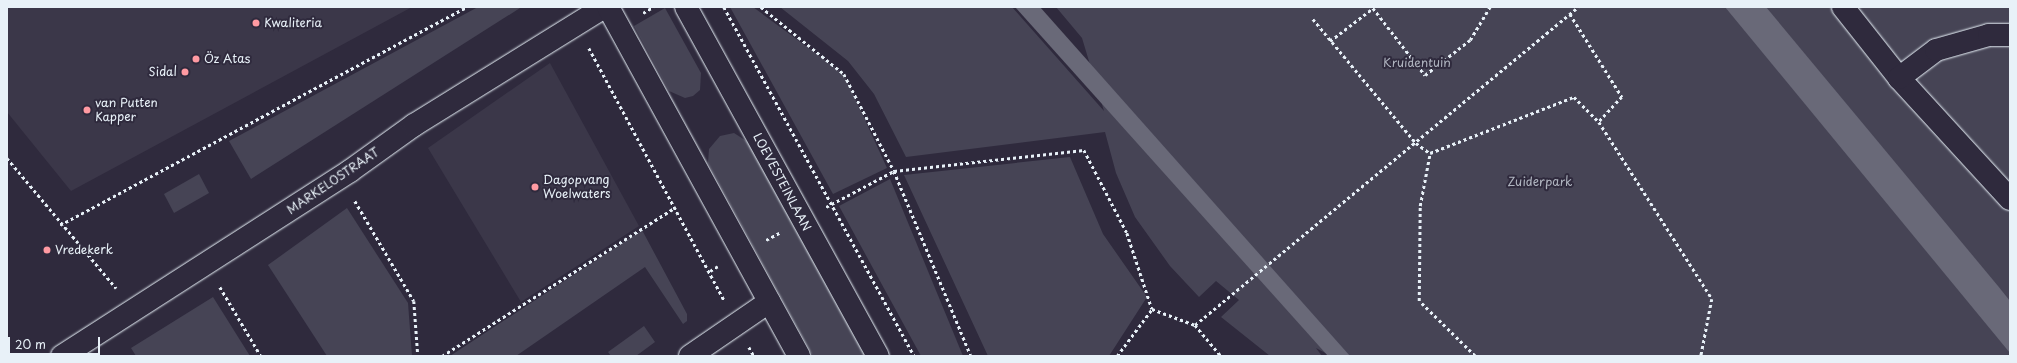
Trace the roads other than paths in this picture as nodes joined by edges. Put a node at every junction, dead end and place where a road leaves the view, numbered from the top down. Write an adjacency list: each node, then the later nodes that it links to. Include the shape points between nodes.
1 (604, 7): 9 (street, MARKELOSTRAAT, via 414,125 206,265)
2 (608, 7): 8 (street)
3 (686, 7): 12 (street, LOEVESTEINLAAN)
4 (1842, 7): 6 (street)
5 (2010, 35): 6 (street, via 1988,35 1936,50)
6 (1899, 78): 7 (street)
7 (2010, 199)
8 (769, 302): 10 (street); 11 (street)
9 (62, 356)
10 (690, 356)
11 (799, 356)
12 (878, 356)

